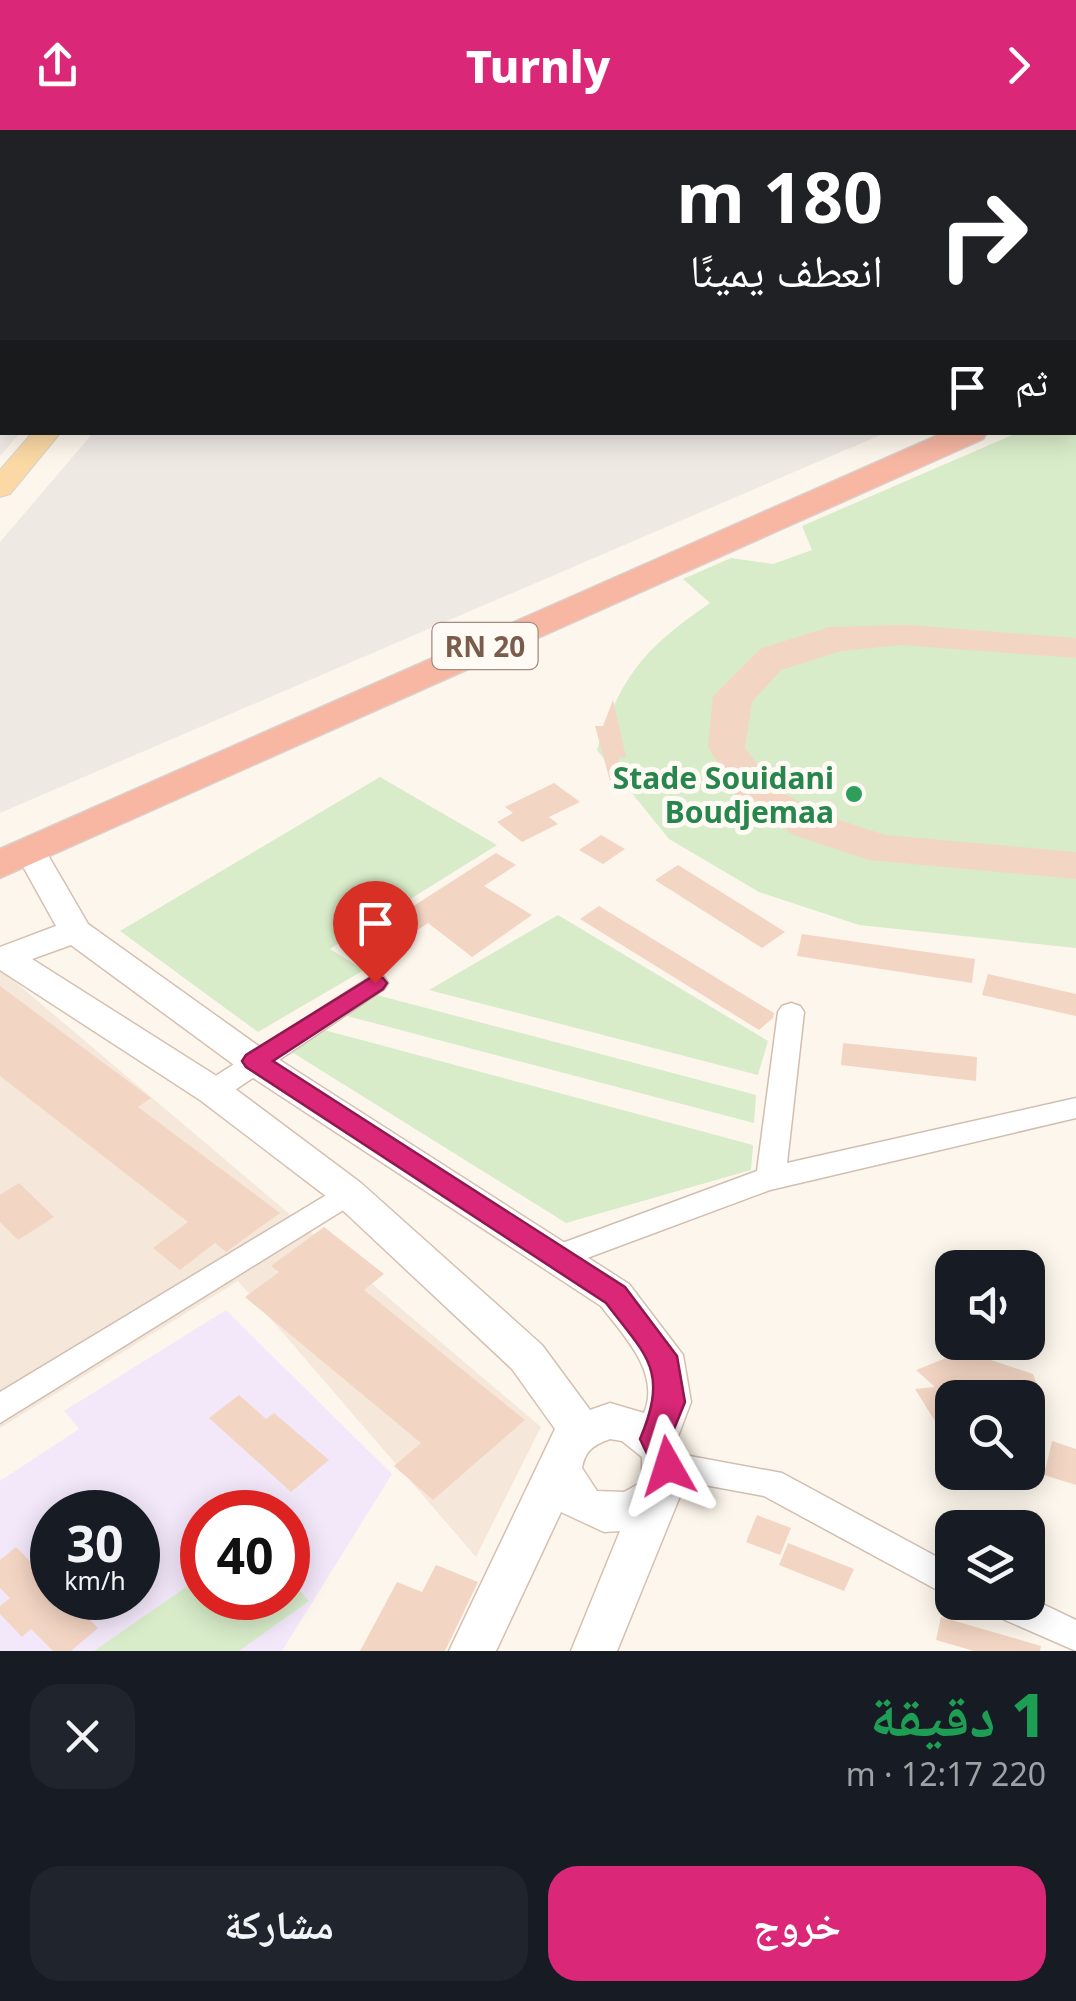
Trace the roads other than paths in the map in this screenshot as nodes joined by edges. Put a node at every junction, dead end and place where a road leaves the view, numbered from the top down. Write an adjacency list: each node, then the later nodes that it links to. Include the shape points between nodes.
1 (45, 435): 4 (main road)
2 (921, 435): 5 (highway, RN 20)
3 (965, 435): 5 (highway, RN 20)
4 (0, 488)
5 (10, 850): 6 (street)
6 (75, 932): 7 (street); 10 (street)
7 (2, 960): 11 (street)
8 (375, 983): 10 (street)
9 (791, 1012): 13 (street)
10 (254, 1061): 11 (street); 15 (street)
11 (213, 1091): 14 (street)
12 (1076, 1108): 13 (street)
13 (771, 1178): 15 (street)
14 (348, 1193): 16 (street); 17 (street, via 527,1357)
15 (560, 1256): 18 (street, via 616,1295 662,1356 670,1402)
16 (0, 1408)
17 (580, 1430): 18 (street, via 610,1421 642,1429); 19 (street, via 567,1442)
18 (659, 1468): 19 (street, via 634,1512 600,1514 571,1498); 20 (street, via 770,1483); 24 (street)
19 (558, 1471): 23 (street)
20 (935, 1573)
21 (1039, 1620): 22 (street)
22 (1076, 1637)
23 (472, 1651)
24 (594, 1651)

